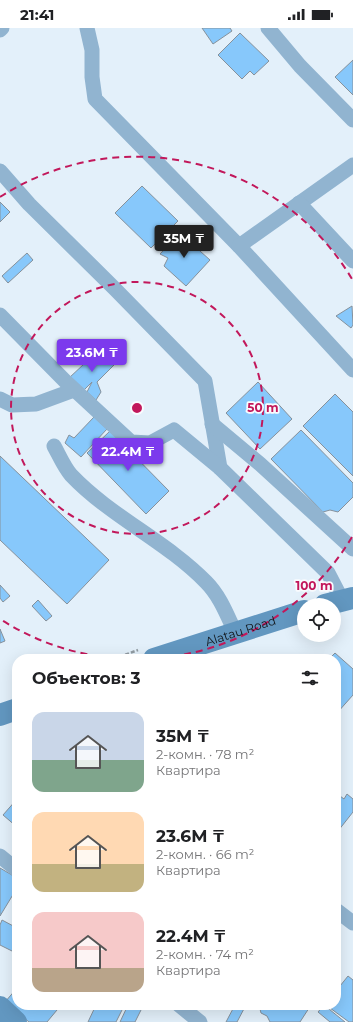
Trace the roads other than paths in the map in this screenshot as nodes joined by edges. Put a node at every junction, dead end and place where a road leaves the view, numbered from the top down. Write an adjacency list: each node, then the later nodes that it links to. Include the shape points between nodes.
1 (87, 28): 7 (street, via 92,50 92,77 96,99)
2 (268, 28): 3 (street, via 300,66)
3 (353, 120)
4 (353, 165): 6 (street)
5 (0, 171): 13 (street, via 29,204 205,381)
6 (300, 203): 7 (street); 8 (street)
7 (239, 246): 10 (street)
8 (353, 261)
9 (0, 315): 11 (street)
10 (353, 370)
11 (74, 390): 12 (street, via 36,404 12,405); 15 (street, via 131,442 150,443 174,430)
12 (0, 399)
13 (212, 424): 15 (street); 16 (street)
14 (54, 446): 19 (street, via 70,474 115,514 175,554 207,583 222,604)
15 (220, 468): 17 (street, via 328,572)
16 (353, 549)
17 (339, 598)
18 (297, 612): 19 (main road, Alatau Road)
19 (235, 632): 20 (main road, Alatau Road)
20 (169, 654)
21 (12, 711): 22 (main road)
22 (0, 715)
23 (0, 856): 24 (street)
24 (12, 866)
25 (341, 914): 26 (street)
26 (353, 923)
27 (0, 1007): 29 (main road)
28 (185, 1010): 30 (street)
29 (16, 1022)
30 (200, 1022)

